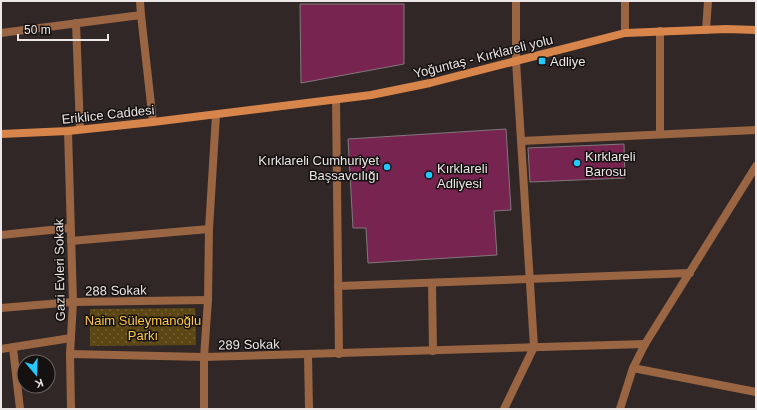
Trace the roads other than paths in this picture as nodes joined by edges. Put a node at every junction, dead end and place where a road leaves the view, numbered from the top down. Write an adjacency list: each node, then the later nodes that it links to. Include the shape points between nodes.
1 (140, 1): 5 (street)
2 (516, 1): 12 (street)
3 (625, 1): 11 (street)
4 (708, 1): 7 (street)
5 (141, 15): 6 (street); 15 (street)
6 (76, 23): 10 (street); 16 (street)
7 (706, 30): 8 (street, Yoğuntaş - Kırklareli yolu); 9 (street, Yoğuntaş - Kırklareli yolu)
8 (756, 30)
9 (660, 31): 11 (street, Yoğuntaş - Kırklareli yolu); 20 (street)
10 (1, 33)
11 (625, 33): 12 (street, Yoğuntaş - Kırklareli yolu)
12 (516, 61): 13 (street, Yoğuntaş - Kırklareli yolu, via 430,83); 21 (street)
13 (336, 100): 14 (street, Yoğuntaş - Kırklareli yolu); 30 (street)
14 (216, 115): 15 (street, Eriklice Caddesi); 24 (street)
15 (153, 122): 16 (street, Eriklice Caddesi)
16 (80, 129): 18 (street, Eriklice Caddesi)
17 (756, 130): 20 (street)
18 (68, 131): 19 (street, Eriklice Caddesi); 23 (street, Gazi Evleri Sokak)
19 (1, 134)
20 (660, 134): 21 (street)
21 (521, 141): 28 (street)
22 (756, 166): 27 (street)
23 (70, 228): 25 (street); 26 (street, Gazi Evleri Sokak)
24 (208, 229): 26 (street); 31 (street)
25 (1, 235)
26 (71, 241): 32 (street, Gazi Evleri Sokak)
27 (690, 273): 28 (street); 35 (street)
28 (530, 279): 29 (street); 36 (street)
29 (432, 283): 30 (street); 39 (street)
30 (338, 286): 41 (street)
31 (208, 300): 32 (street, 288 Sokak); 43 (street)
32 (73, 302): 33 (street, 288 Sokak); 34 (street, Gazi Evleri Sokak)
33 (1, 308)
34 (71, 338): 37 (street); 40 (street, Gazi Evleri Sokak)
35 (645, 344): 36 (street, 289 Sokak); 44 (street)
36 (534, 347): 39 (street, 289 Sokak); 50 (street)
37 (13, 348): 38 (street); 46 (street)
38 (1, 349)
39 (433, 351): 41 (street, 289 Sokak)
40 (70, 354): 43 (street, 289 Sokak); 47 (street, Gazi Evleri Sokak)
41 (339, 354): 42 (street, 289 Sokak)
42 (308, 355): 43 (street, 289 Sokak); 49 (street)
43 (204, 357): 48 (street)
44 (633, 368): 45 (street); 51 (street)
45 (756, 392)
46 (20, 409)
47 (71, 409)
48 (204, 409)
49 (309, 409)
50 (504, 409)
51 (620, 409)

